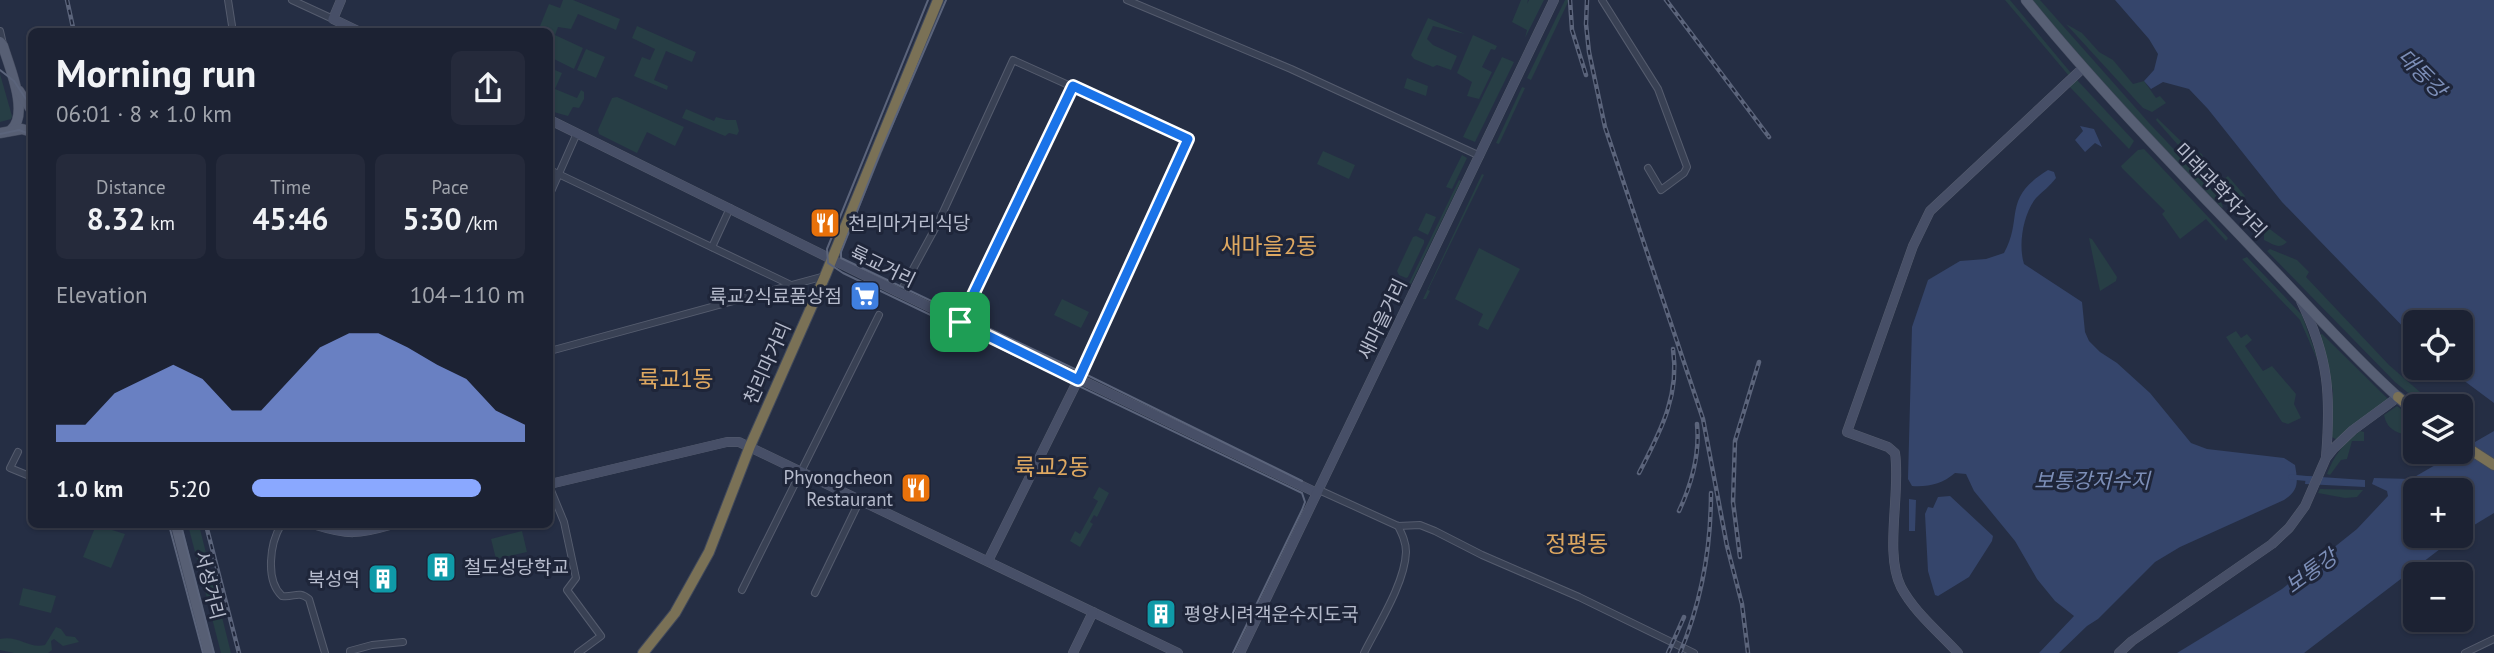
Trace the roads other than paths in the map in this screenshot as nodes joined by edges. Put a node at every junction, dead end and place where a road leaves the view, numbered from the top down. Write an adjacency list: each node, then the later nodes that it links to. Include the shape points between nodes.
1 (228, 0): 10 (street)
2 (292, 0): 9 (street)
3 (341, 0): 9 (street)
4 (937, 0): 32 (highway, 천리마거리)
5 (1127, 0): 25 (street)
6 (1554, 0): 25 (street, 새마을거리)
7 (1602, 0): 26 (street, via 1658,89 1687,167 1661,190)
8 (2026, 0): 15 (main road, 미래과학자거리)
9 (333, 19): 11 (street)
10 (232, 28)
11 (352, 28)
12 (0, 31): 13 (street)
13 (2, 44): 16 (main road)
14 (0, 67): 16 (main road)
15 (2083, 68): 36 (main road, 미래과학자거리); 75 (street, via 1930,211 1913,246 1847,432 1895,453 1896,572 1905,593)
16 (14, 81): 18 (main road); 20 (main road, via 19,118)
17 (1073, 86): 24 (street); 35 (street, via 1013,60); 38 (street)
18 (28, 104)
19 (553, 121): 22 (street, 륙교거리)
20 (11, 130): 21 (main road); 23 (main road)
21 (28, 131)
22 (577, 132): 28 (street); 30 (street, 륙교거리)
23 (0, 133)
24 (1188, 139): 40 (street)
25 (1480, 156): 51 (street, 새마을거리)
26 (1648, 168)
27 (553, 172): 28 (street)
28 (558, 174): 29 (street); 31 (street)
29 (553, 186)
30 (730, 208): 31 (street); 32 (street, 륙교거리)
31 (712, 247): 34 (street)
32 (832, 260): 33 (highway, 천리마거리); 35 (street, 륙교거리)
33 (825, 276): 34 (street); 43 (highway, 천리마거리)
34 (791, 285): 39 (street)
35 (900, 293): 38 (street, 륙교거리)
36 (2297, 294): 41 (main road, 미래과학자거리); 46 (street, via 2314,329 2329,386)
37 (879, 314): 48 (street)
38 (960, 322): 40 (street, 륙교거리)
39 (553, 350)
40 (1078, 380): 51 (street, 륙교거리); 59 (street)
41 (2398, 397): 42 (highway); 46 (street, via 2340,441)
42 (2403, 401)
43 (750, 446): 48 (street); 50 (street, via 727,442); 69 (highway, 천리마거리, via 700,571)
44 (2473, 451): 47 (highway)
45 (18, 452): 49 (street, via 10,468)
46 (2326, 458): 76 (street, via 2314,490 2293,524 2272,544)
47 (2494, 465)
48 (802, 471): 53 (street); 60 (street)
49 (28, 475)
50 (553, 485)
51 (1318, 492): 54 (street); 72 (street, 새마을거리)
52 (553, 494): 68 (street, via 576,578 567,590 601,636)
53 (860, 499): 59 (street); 61 (street)
54 (1398, 526): 73 (street, via 1405,540 1402,570); 74 (street, via 1435,531)
55 (177, 528): 65 (main road, 서성거리)
56 (279, 528): 66 (street, via 271,551 275,586 282,596 297,593 309,598)
57 (325, 528): 58 (street, via 358,534)
58 (379, 528)
59 (988, 561): 62 (street)
60 (742, 590)
61 (815, 593)
62 (1093, 612): 70 (street); 71 (street)
63 (2494, 639): 77 (street)
64 (403, 642): 67 (street)
65 (209, 653)
66 (325, 653)
67 (350, 653)
68 (578, 653)
69 (643, 653)
70 (1073, 653)
71 (1178, 653)
72 (1240, 653)
73 (1364, 653)
74 (1694, 653)
75 (1958, 653)
76 (2119, 653)
77 (2465, 653)

